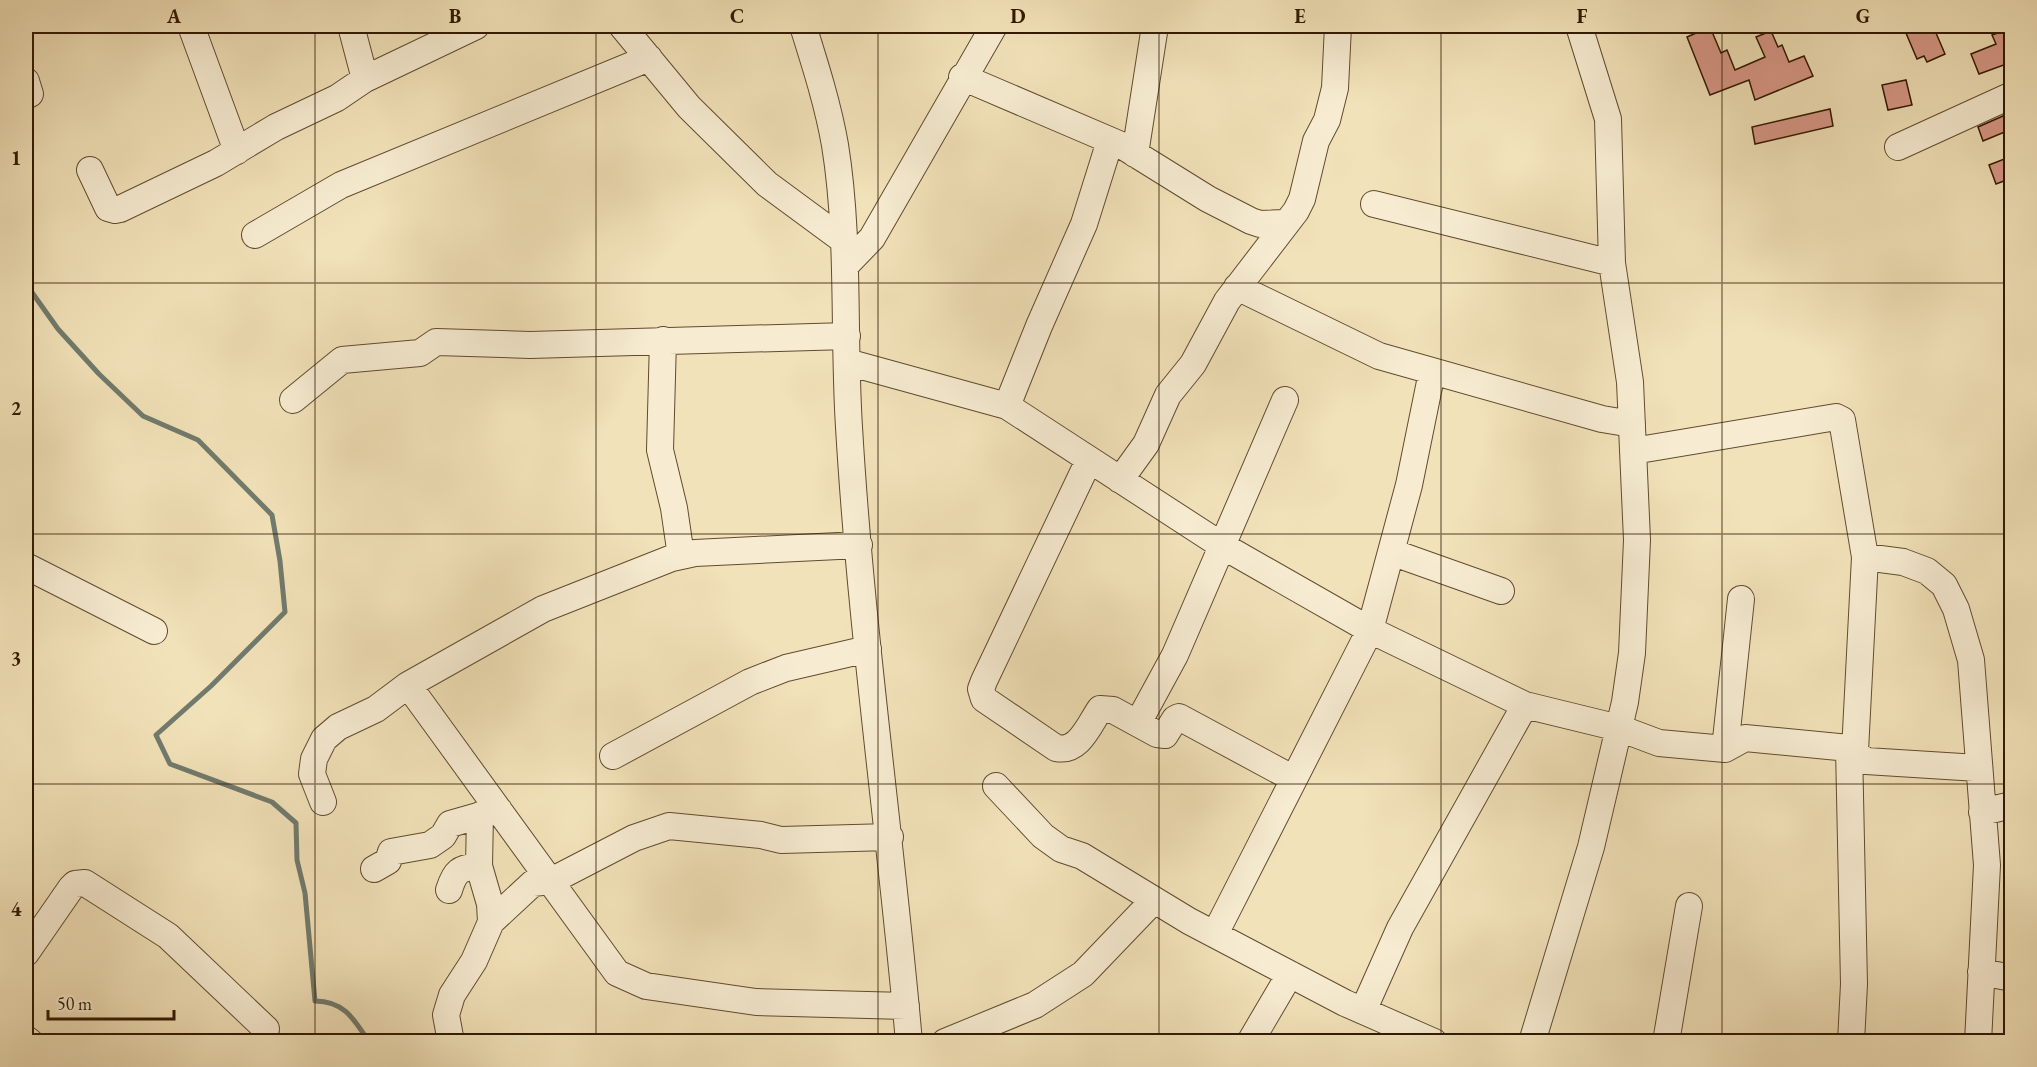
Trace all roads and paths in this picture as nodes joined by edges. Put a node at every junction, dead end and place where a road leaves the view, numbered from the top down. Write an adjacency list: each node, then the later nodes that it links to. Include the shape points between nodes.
1 (191, 26): 16 (street)
2 (351, 26): 12 (street)
3 (476, 26): 12 (street)
4 (622, 26): 10 (street)
5 (803, 26): 22 (street, via 835,144)
6 (994, 26): 11 (street)
7 (1155, 26): 17 (street)
8 (1338, 26): 20 (street, via 1335,88 1328,120 1317,141 1302,199)
9 (1579, 26): 23 (street, via 1608,119)
10 (649, 58): 21 (street, via 341,185); 22 (street, via 689,107 767,184)
11 (962, 77): 14 (street); 24 (street, via 872,238)
12 (365, 79): 16 (street, via 344,95 276,127)
13 (2012, 95): 15 (street)
14 (1110, 141): 17 (street); 32 (street, via 1084,224)
15 (1898, 147)
16 (237, 151): 18 (street, via 115,210 108,207)
17 (1135, 154): 20 (street, via 1251,221)
18 (90, 170)
19 (1374, 204): 23 (street)
20 (1285, 223): 25 (street)
21 (255, 235)
22 (843, 240): 24 (street)
23 (1612, 263): 33 (street, via 1630,382)
24 (845, 266): 26 (street)
25 (1237, 287): 29 (street, via 1379,356); 36 (street, via 1193,364 1168,395 1146,444)
26 (847, 336): 27 (street); 28 (street)
27 (663, 340): 30 (street, via 530,345 436,342 420,353 342,360); 40 (street, via 660,450)
28 (847, 362): 32 (street); 37 (street)
29 (1432, 372): 33 (street); 39 (street, via 1409,485)
30 (292, 400)
31 (1286, 400): 38 (street)
32 (1007, 406): 35 (street)
33 (1632, 424): 34 (street)
34 (1633, 451): 41 (street, via 1839,418); 51 (street, via 1637,540 1632,653)
35 (1089, 460): 36 (street); 50 (street, via 981,689 984,699 1056,748 1065,750 1076,746 1100,709 1113,710)
36 (1120, 480): 38 (street)
37 (859, 545): 40 (street); 47 (street)
38 (1221, 545): 45 (street); 50 (street, via 1174,656)
39 (1390, 552): 43 (street); 45 (street)
40 (681, 556): 48 (street, via 543,609)
41 (1864, 557): 53 (street); 55 (street, via 1903,562 1927,571 1944,585 1956,609 1971,660)
42 (26, 566): 46 (street)
43 (1501, 591)
44 (1740, 599): 52 (street)
45 (1370, 630): 49 (street); 56 (street)
46 (154, 632)
47 (868, 649): 54 (street, via 786,668 750,682); 62 (street)
48 (408, 685): 58 (street, via 324,739 312,774); 60 (street)
49 (1525, 705): 51 (street); 76 (street, via 1400,928)
50 (1138, 723): 56 (street, via 1165,735 1179,717)
51 (1619, 728): 52 (street, via 1659,743); 85 (street, via 1591,847)
52 (1725, 749): 53 (street, via 1745,738)
53 (1852, 749): 55 (street, via 1866,761); 87 (street)
54 (613, 756)
55 (1978, 768): 61 (street)
56 (1294, 779): 70 (street)
57 (996, 786): 67 (street, via 1043,836 1061,849 1082,855)
58 (323, 802)
59 (2012, 805): 61 (street)
60 (490, 812): 63 (street); 64 (street, via 450,824 443,836 430,845 391,852 388,861); 65 (street)
61 (1982, 812): 72 (street, via 1987,865)
62 (890, 837): 65 (street, via 781,840 669,826 634,838); 75 (street)
63 (479, 866): 66 (street, via 461,868 454,874); 69 (street)
64 (374, 869)
65 (551, 881): 69 (street, via 533,883); 75 (street, via 616,973 646,986 756,1002)
66 (449, 890)
67 (1154, 900): 70 (street); 82 (street, via 1083,974 1035,1005)
68 (1689, 906): 86 (street)
69 (491, 922): 80 (street, via 474,961 452,995 446,1014)
70 (1215, 934): 73 (street)
71 (26, 953): 77 (street, via 71,888 85,883 168,936)
72 (1981, 972): 74 (street); 88 (street)
73 (1290, 974): 76 (street); 83 (street)
74 (2012, 978)
75 (906, 1006): 81 (street)
76 (1364, 1011): 84 (street)
77 (266, 1029)
78 (26, 1039): 79 (street)
79 (30, 1041)
80 (451, 1041)
81 (909, 1041)
82 (945, 1041)
83 (1250, 1041)
84 (1434, 1041)
85 (1532, 1041)
86 (1666, 1041)
87 (1851, 1041)
88 (1978, 1041)

